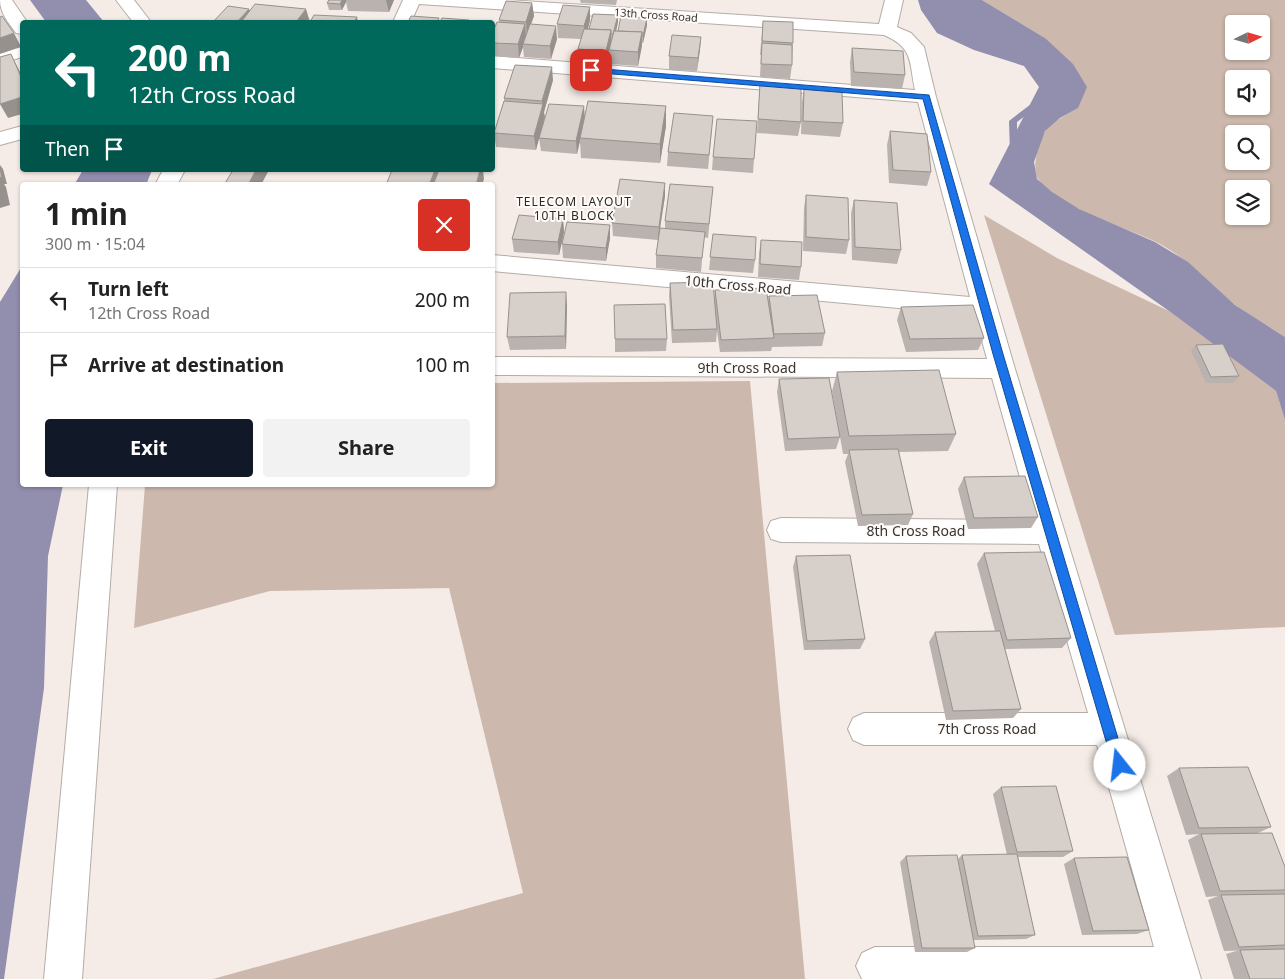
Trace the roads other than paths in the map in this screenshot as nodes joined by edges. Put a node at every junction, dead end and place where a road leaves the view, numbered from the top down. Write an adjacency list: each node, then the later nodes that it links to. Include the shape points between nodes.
1 (3, 0): 8 (street)
2 (124, 0): 6 (street)
3 (412, 0): 7 (street)
4 (425, 0): 9 (street, 13th Cross Road)
5 (894, 0): 9 (street)
6 (140, 20)
7 (403, 20)
8 (20, 26)
9 (887, 30): 13 (street, via 915,46)
10 (20, 52): 11 (street)
11 (0, 58)
12 (495, 62): 13 (street)
13 (926, 97): 17 (street)
14 (20, 133): 15 (street)
15 (0, 139)
16 (495, 263): 17 (street, 10th Cross Road)
17 (984, 307): 19 (street)
18 (495, 366): 19 (street, 9th Cross Road)
19 (1002, 369): 22 (street)
20 (103, 487): 27 (street)
21 (781, 530): 22 (street, 8th Cross Road)
22 (1050, 532): 24 (street)
23 (864, 729): 24 (street, 7th Cross Road)
24 (1109, 729): 26 (street)
25 (875, 966): 26 (street)
26 (1180, 972)
27 (64, 979)

